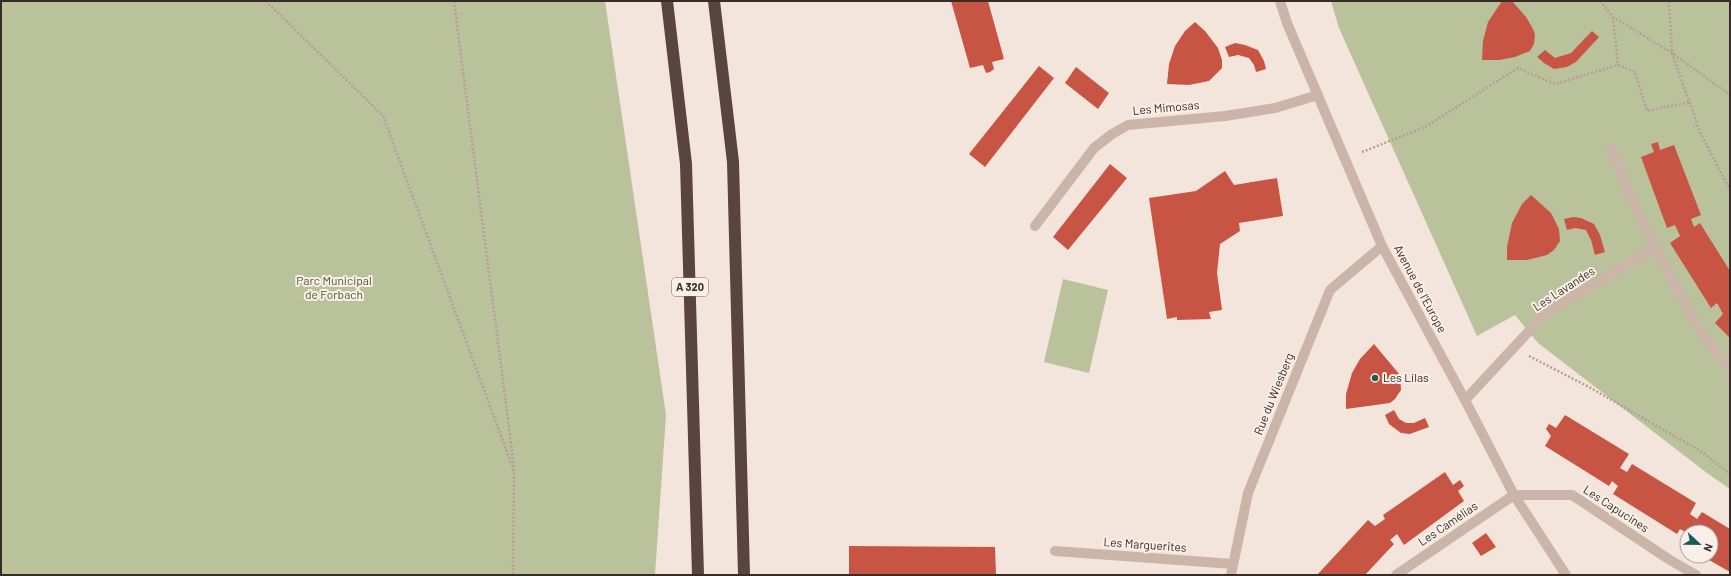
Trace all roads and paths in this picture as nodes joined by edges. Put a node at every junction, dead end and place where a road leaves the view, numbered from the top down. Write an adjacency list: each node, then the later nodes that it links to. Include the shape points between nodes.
1 (266, 1): 23 (path, via 383,116)
2 (454, 1): 23 (path)
3 (667, 1): 29 (highway, A 320, via 686,164)
4 (714, 1): 30 (highway, via 733,162)
5 (1280, 1): 11 (street, Avenue de l'Europe)
6 (1600, 1): 8 (path)
7 (1669, 1): 9 (path)
8 (1613, 17): 9 (path); 10 (path)
9 (1672, 53): 12 (path); 13 (path)
10 (1618, 65): 13 (path, via 1635,72 1647,112); 15 (path, via 1555,84 1518,68 1425,127)
11 (1318, 95): 15 (street, Avenue de l'Europe); 17 (street, Les Mimosas, via 1275,108 1225,116 1128,125 1094,148)
12 (1730, 95)
13 (1690, 102): 16 (path, via 1700,132)
14 (1611, 149): 19 (street)
15 (1345, 159): 18 (street, Avenue de l'Europe)
16 (1730, 190)
17 (1035, 226)
18 (1382, 246): 22 (street, Avenue de l'Europe); 27 (street, Rue du Wiesberg, via 1330,290 1248,493)
19 (1655, 247): 20 (street, Les Lavandes, via 1544,315); 21 (street, via 1703,336)
20 (1513, 348): 22 (street, Les Lavandes); 24 (path, via 1589,387 1696,448)
21 (1730, 368)
22 (1465, 400): 25 (street, Avenue de l'Europe)
23 (514, 471): 28 (path)
24 (1730, 474)
25 (1514, 495): 32 (street, Les Camélias); 33 (street, Avenue de l'Europe); 34 (street, Les Capucines, via 1572,495)
26 (1055, 552): 27 (street, Les Marguerites)
27 (1234, 564): 31 (street, Rue du Wiesberg)
28 (514, 575)
29 (698, 575)
30 (744, 575)
31 (1231, 575)
32 (1396, 575)
33 (1566, 575)
34 (1696, 575)

